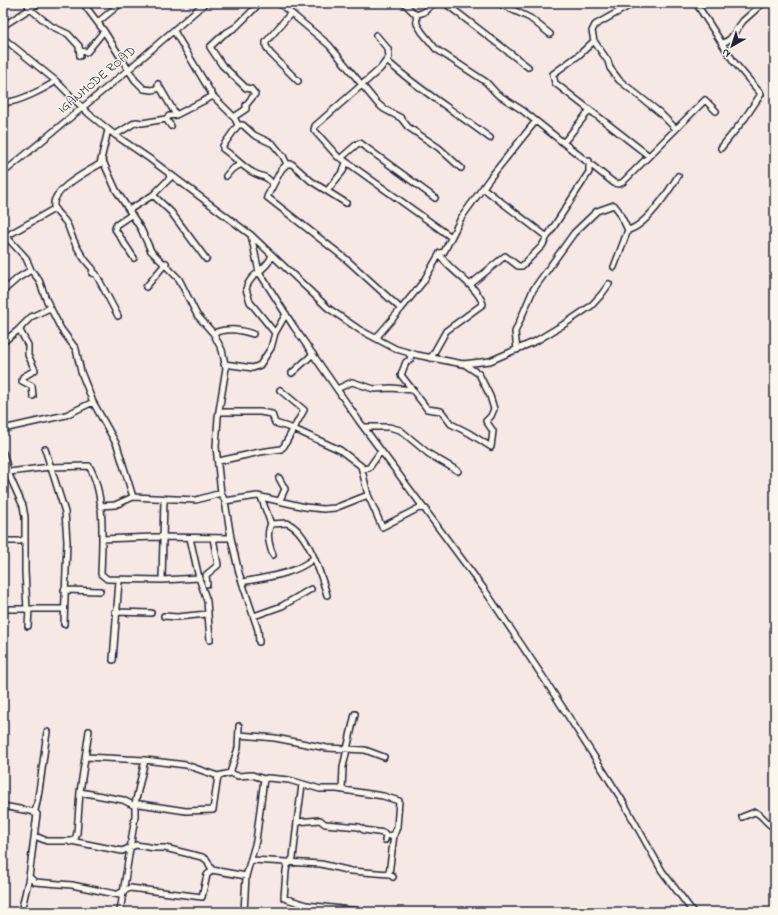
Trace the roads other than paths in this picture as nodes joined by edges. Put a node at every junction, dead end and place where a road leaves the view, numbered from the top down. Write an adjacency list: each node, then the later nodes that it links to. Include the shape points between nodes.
1 (27, 3): 15 (street)
2 (39, 3): 15 (street)
3 (83, 3): 18 (street)
4 (121, 3): 18 (street)
5 (205, 3): 21 (street, IGANMODE ROAD)
6 (260, 3): 39 (street, via 236,27 210,47 222,65 254,94 246,109)
7 (279, 3): 16 (street)
8 (404, 3): 17 (street)
9 (434, 3): 17 (street)
10 (445, 3): 28 (street)
11 (498, 3): 22 (street, via 530,18)
12 (634, 3): 25 (street, via 595,25 592,31)
13 (696, 3): 26 (street)
14 (763, 3): 26 (street)
15 (30, 9): 19 (street); 20 (street, via 51,26 68,34 79,46 80,54 90,49)
16 (291, 13): 31 (street, via 266,42 266,46); 32 (street, via 329,45)
17 (416, 15): 41 (street, via 417,24 436,49 486,82 496,94 522,110)
18 (98, 22): 20 (street)
19 (3, 26)
20 (104, 31): 29 (street)
21 (174, 31): 29 (street, IGANMODE ROAD); 33 (street)
22 (550, 34)
23 (376, 35): 27 (street, via 388,49)
24 (3, 38): 30 (street)
25 (594, 41): 36 (street, via 553,74 555,83); 44 (street, via 619,80)
26 (722, 44): 49 (street, via 761,94)
27 (387, 61): 32 (street); 47 (street, via 410,82)
28 (528, 67)
29 (128, 70): 35 (street, IGANMODE ROAD); 38 (street, via 144,89 152,90 159,86)
30 (56, 81): 34 (street, via 42,91 31,93 15,102 7,102); 35 (street)
31 (298, 81)
32 (361, 85): 51 (street, via 314,128 315,133); 57 (street, via 384,109 401,118 408,127 439,148)
33 (213, 96): 38 (street); 39 (street)
34 (3, 107)
35 (82, 107): 45 (street); 58 (street, IGANMODE ROAD)
36 (589, 111): 48 (street); 50 (street)
37 (716, 111): 44 (street, via 705,100)
38 (176, 115): 40 (street)
39 (234, 117): 43 (street)
40 (166, 119): 42 (street); 46 (street, via 136,122)
41 (535, 122): 48 (street); 63 (street)
42 (172, 126)
43 (238, 126): 55 (street, via 243,125 254,135 269,141 281,152); 56 (street, via 222,147)
44 (676, 129): 50 (street)
45 (108, 130): 46 (street); 53 (street)
46 (115, 135): 59 (street)
47 (490, 138)
48 (564, 142): 52 (street)
49 (720, 148)
50 (649, 156): 52 (street, via 619,184 614,183)
51 (341, 158): 54 (street); 66 (street, via 360,143)
52 (589, 161): 74 (street, via 589,172)
53 (102, 163): 68 (street, via 90,167 62,189 56,197); 69 (street)
54 (346, 163): 64 (street, via 343,171); 73 (street)
55 (287, 164): 62 (street); 64 (street, via 292,164)
56 (240, 165): 60 (street); 62 (street, via 254,174 268,178)
57 (461, 168)
58 (3, 173)
59 (169, 174): 65 (street, via 170,178); 71 (street)
60 (226, 176)
61 (678, 176): 70 (street, via 664,199 635,227)
62 (272, 184): 88 (street, via 266,196 346,259)
63 (482, 188): 73 (street); 74 (street)
64 (327, 191): 67 (street)
65 (153, 195): 69 (street); 78 (street, via 171,212)
66 (435, 198)
67 (346, 203)
68 (54, 209): 72 (street); 90 (street, via 64,220)
69 (130, 212): 77 (street, via 115,229); 79 (street, via 151,250)
70 (628, 230): 80 (street); 96 (street, via 614,205 596,211 574,233 533,290 525,306 515,332)
71 (251, 234): 76 (street); 82 (street)
72 (4, 235): 81 (street, via 21,251)
73 (451, 237): 75 (street, via 444,252)
74 (547, 237): 83 (street, via 542,246 522,266 518,266 505,256)
75 (440, 253): 83 (street, via 443,260); 88 (street, via 423,282)
76 (272, 255): 82 (street); 97 (street, via 341,318 386,344)
77 (134, 258)
78 (206, 259)
79 (166, 263): 85 (street); 92 (street, via 179,278 197,315)
80 (614, 267)
81 (31, 270): 86 (street); 87 (street, via 40,280)
82 (259, 275): 89 (street); 93 (street, via 247,284 247,295)
83 (471, 284): 99 (street, via 483,304 446,330)
84 (609, 284): 96 (street, via 591,306 558,328)
85 (146, 287)
86 (3, 291)
87 (50, 308): 91 (street, via 31,317); 109 (street, via 76,349 77,363)
88 (402, 309): 99 (street, via 376,338)
89 (286, 314): 93 (street); 98 (street)
90 (118, 316)
91 (19, 329): 95 (street); 108 (street, via 28,345 28,354 34,370 22,377 22,381 32,386)
92 (213, 333): 94 (street, via 236,329); 100 (street, via 220,346)
93 (275, 333): 100 (street, via 270,348 258,366 250,368)
94 (253, 334)
95 (3, 342)
96 (517, 350): 101 (street, via 490,361)
97 (408, 353): 99 (street); 103 (street, via 411,356 410,360 406,362 402,375)
98 (313, 354): 102 (street); 104 (street)
99 (431, 358): 101 (street)
100 (224, 364): 110 (street, via 226,368)
101 (463, 364): 107 (street, via 479,374 493,403 491,416 486,421 493,431 491,447 451,424 441,411 427,409)
102 (292, 374)
103 (407, 383): 106 (street); 107 (street)
104 (337, 389): 106 (street, via 352,382 374,389); 111 (street)
105 (280, 390): 113 (street, via 304,410)
106 (404, 390): 107 (street)
107 (413, 390)
108 (32, 396)
109 (93, 402): 112 (street, via 66,415); 125 (street, via 117,445)
110 (219, 412): 113 (street, via 272,414 276,424); 117 (street, via 216,447)
111 (364, 427): 115 (street); 120 (street, via 389,427 400,430 429,454)
112 (3, 429)
113 (294, 429): 117 (street, via 280,449); 119 (street, via 340,450)
114 (45, 449): 118 (street)
115 (381, 451): 119 (street, via 369,468); 131 (street)
116 (3, 453): 121 (street)
117 (219, 461): 123 (street)
118 (50, 467): 121 (street); 130 (street, via 89,466); 148 (street, via 65,512 67,542)
119 (362, 469): 124 (street)
120 (458, 471)
121 (8, 472): 139 (street, via 26,517)
122 (280, 478): 128 (street, via 285,489)
123 (221, 493): 127 (street, via 202,499); 129 (street)
124 (368, 495): 128 (street, via 335,508 323,509 305,508); 131 (street, via 382,527 419,508)
125 (133, 497): 127 (street); 130 (street, via 115,505)
126 (261, 497): 128 (street); 129 (street); 132 (street)
127 (164, 500): 133 (street)
128 (280, 500)
129 (225, 501): 136 (street)
130 (100, 506): 137 (street)
131 (426, 509): 199 (street, via 545,680 622,800 662,871)
132 (271, 524): 140 (street, via 269,541); 141 (street, via 287,522 292,525)
133 (163, 538): 134 (street); 137 (street); 143 (street)
134 (190, 538): 135 (street); 142 (street)
135 (213, 538): 136 (street); 146 (street, via 218,566 206,575)
136 (231, 538): 145 (street)
137 (102, 539): 144 (street, via 101,574 104,579)
138 (3, 541): 139 (street)
139 (23, 542): 153 (street)
140 (273, 555)
141 (314, 558): 145 (street, via 301,568); 150 (street)
142 (199, 578): 143 (street); 156 (street, via 207,601)
143 (162, 580): 144 (street)
144 (119, 581): 154 (street)
145 (242, 582): 158 (street)
146 (207, 584)
147 (311, 589): 158 (street, via 282,606)
148 (64, 590): 149 (street); 152 (street)
149 (100, 591)
150 (327, 595)
151 (3, 609): 153 (street)
152 (64, 609): 153 (street); 159 (street)
153 (28, 610): 160 (street)
154 (115, 612): 155 (street); 163 (street)
155 (151, 612)
156 (207, 614): 157 (street); 161 (street)
157 (164, 616)
158 (254, 616): 162 (street)
159 (64, 624)
160 (28, 626)
161 (210, 640)
162 (259, 642)
163 (112, 660)
164 (355, 714): 169 (street)
165 (238, 726): 168 (street)
166 (89, 731): 170 (street)
167 (47, 732): 181 (street)
168 (239, 735): 169 (street, via 275,738 327,748); 173 (street)
169 (349, 748): 171 (street, via 365,750); 177 (street, via 343,766)
170 (85, 757): 172 (street); 178 (street)
171 (384, 757)
172 (145, 760): 174 (street, via 186,765); 179 (street)
173 (230, 773): 174 (street); 175 (street)
174 (218, 776): 179 (street, via 213,810 186,811)
175 (264, 779): 176 (street, via 289,780); 189 (street)
176 (302, 785): 177 (street); 183 (street)
177 (342, 790): 185 (street, via 399,801 398,827)
178 (80, 792): 179 (street); 187 (street, via 76,835)
179 (135, 804): 188 (street)
180 (3, 808): 181 (street)
181 (35, 813): 186 (street)
182 (742, 817): 184 (street, via 755,812)
183 (297, 822): 185 (street, via 320,820 325,824 384,833 385,838); 190 (street)
184 (775, 828)
185 (394, 835): 190 (street, via 391,876 321,864)
186 (35, 836): 187 (street, via 47,841); 193 (street)
187 (70, 842): 188 (street, via 122,851)
188 (130, 846): 191 (street, via 165,848 202,857 207,860); 194 (street)
189 (252, 860): 190 (street); 192 (street)
190 (291, 862): 198 (street, via 286,871 284,898 306,905)
191 (212, 870): 192 (street); 194 (street, via 207,875 202,897 130,888)
192 (246, 876): 197 (street)
193 (29, 877): 194 (street, via 35,882 72,885); 195 (street)
194 (121, 894): 196 (street)
195 (21, 912)
196 (120, 912)
197 (244, 912)
198 (368, 912)
199 (693, 912)

